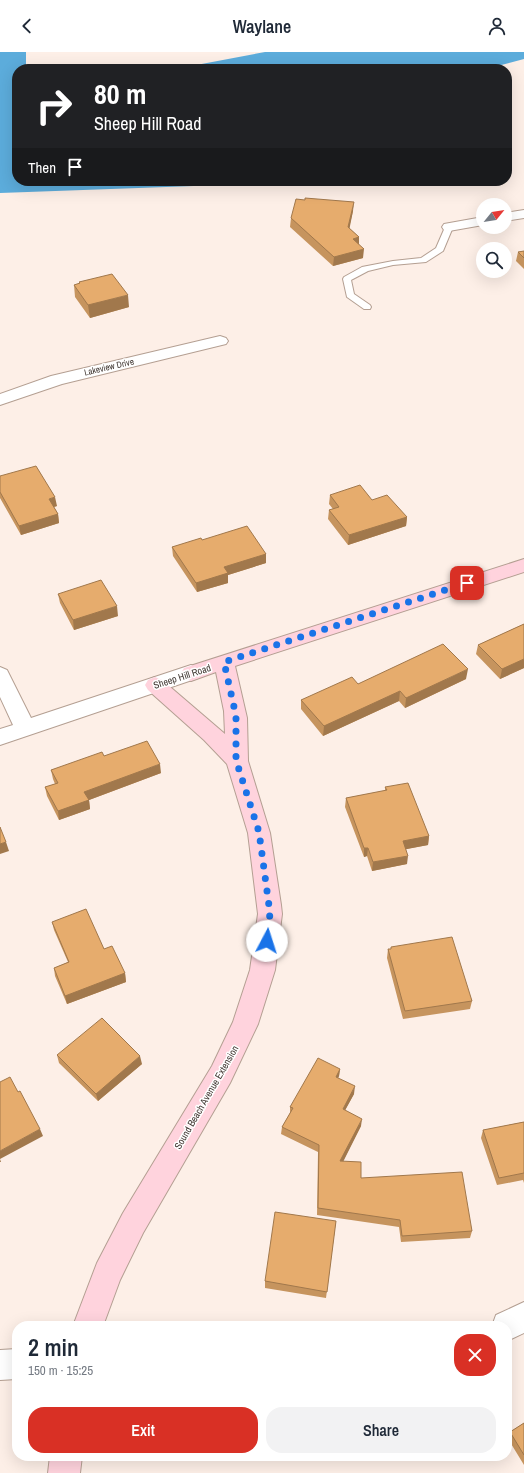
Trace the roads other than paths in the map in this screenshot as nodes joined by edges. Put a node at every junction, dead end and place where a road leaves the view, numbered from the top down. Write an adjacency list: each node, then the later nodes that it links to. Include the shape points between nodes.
1 (524, 214): 2 (street)
2 (512, 217)
3 (476, 222): 4 (street)
4 (449, 227): 5 (lane, via 440,249 423,260 365,269 347,279 350,295)
5 (367, 307)
6 (220, 341): 7 (street, Lakeview Drive, via 57,380)
7 (0, 400)
8 (524, 565): 9 (street, Sheep Hill Road)
9 (224, 662): 11 (street, Sheep Hill Road); 14 (street, Sound Beach Avenue Extension, via 236,716)
10 (0, 675): 12 (street)
11 (155, 685): 12 (street, Sheep Hill Road); 14 (street, Sound Beach Avenue Extension, via 212,734)
12 (25, 728): 13 (street, Sheep Hill Road)
13 (0, 737)
14 (236, 760): 16 (street, Sound Beach Avenue Extension, via 259,832 270,913 256,996 241,1035 218,1080 129,1231 95,1301)
15 (524, 1317): 17 (street)
16 (89, 1321)
17 (512, 1323)
18 (12, 1364): 19 (street)
19 (0, 1365)
20 (65, 1461): 21 (street)
21 (64, 1473)

